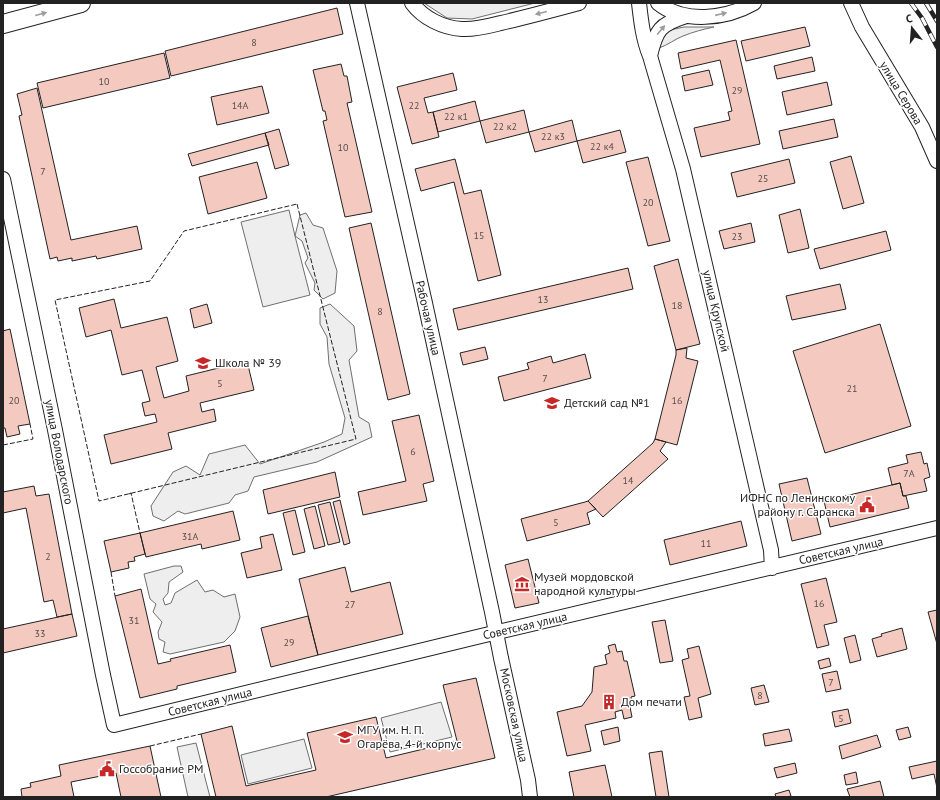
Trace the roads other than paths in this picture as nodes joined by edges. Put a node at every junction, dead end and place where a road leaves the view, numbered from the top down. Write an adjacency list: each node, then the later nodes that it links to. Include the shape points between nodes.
1 (81, 3): 11 (main road, one-way to 1)
2 (357, 3): 18 (street, Рабочая улица)
3 (412, 3): 4 (street, one-way to 3, via 488,26 462,29 445,26 429,19)
4 (579, 3)
5 (639, 3): 13 (street, улица Крупской)
6 (658, 3): 10 (street, via 671,12)
7 (754, 3): 10 (street, one-way to 7, via 717,16)
8 (842, 3): 12 (street, улица Серова)
9 (851, 3): 12 (street, улица Серова)
10 (686, 16): 13 (street, one-way to 10, via 659,30)
11 (3, 24)
12 (862, 27): 14 (street, улица Серова, via 922,127)
13 (650, 56): 17 (street, улица Крупской, via 683,170 771,550)
14 (937, 161)
15 (3, 179): 19 (street, улица Володарского)
16 (937, 528): 17 (street, Советская улица)
17 (772, 568): 18 (street, Советская улица)
18 (496, 633): 19 (street, Советская улица); 20 (street, Московская улица)
19 (114, 725)
20 (530, 797)

